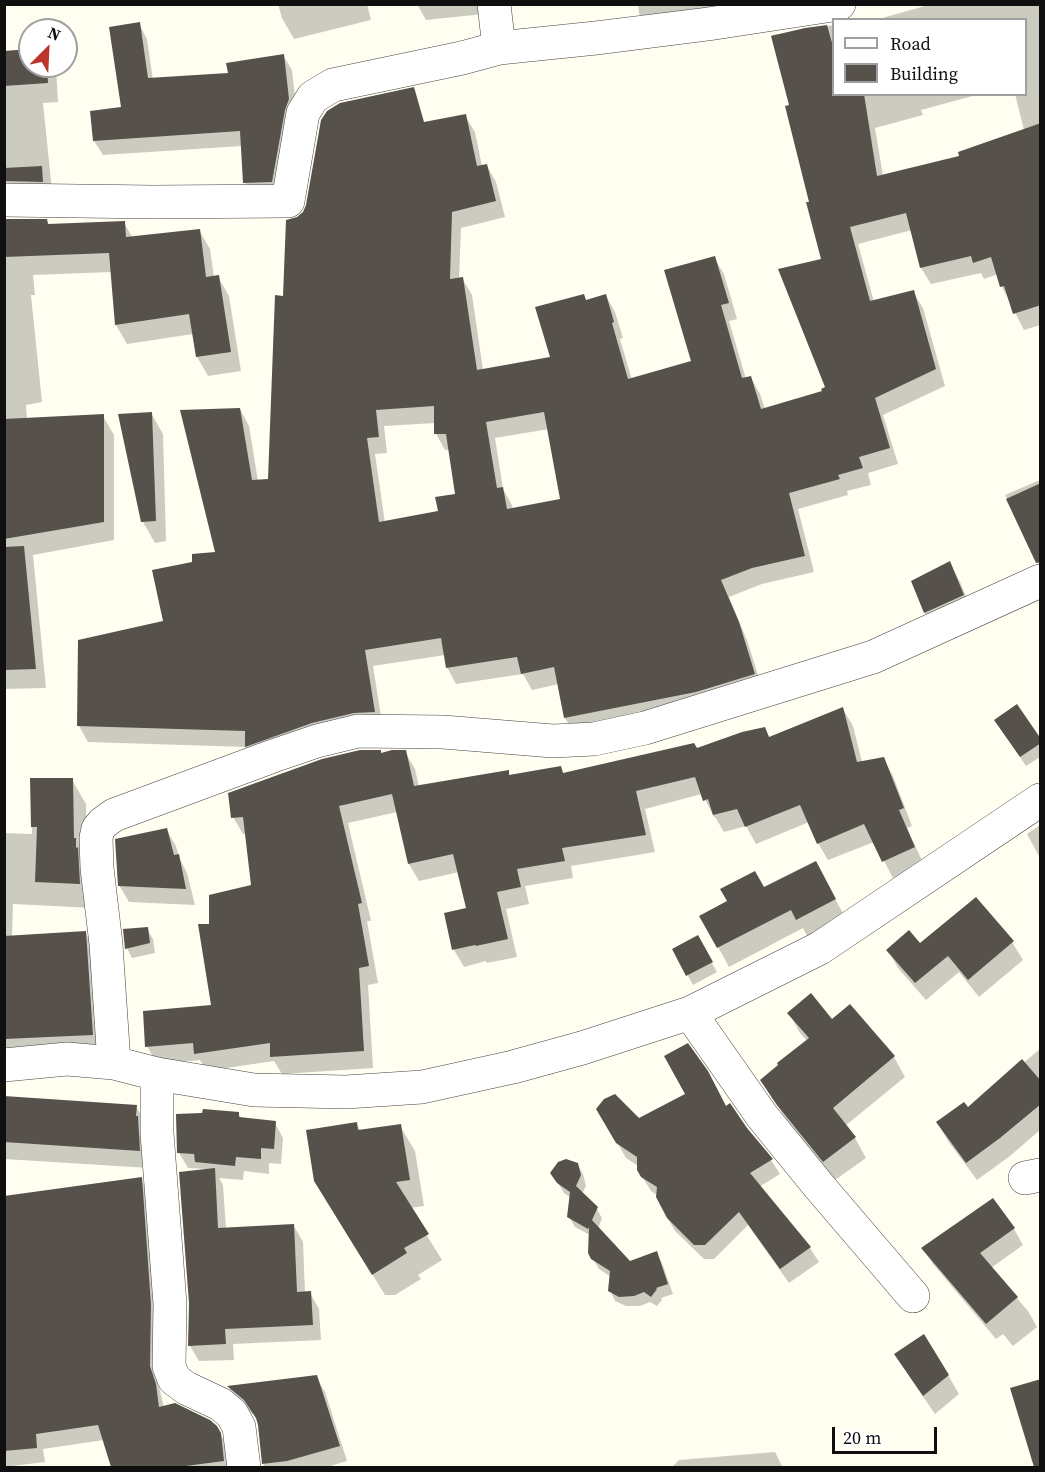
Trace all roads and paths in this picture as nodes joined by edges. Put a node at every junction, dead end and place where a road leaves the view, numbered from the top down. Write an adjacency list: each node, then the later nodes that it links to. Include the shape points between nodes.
1 (494, 4): 3 (street)
2 (839, 4): 3 (street, via 708,24)
3 (499, 48): 4 (street, via 333,85 313,97 303,113 288,201)
4 (4, 200)
5 (1041, 581): 8 (street, via 873,657 645,728 594,739 553,741 443,732 357,731 273,756 114,815 98,829 96,838)
6 (1041, 800): 7 (street, via 820,948)
7 (690, 1013): 10 (street, via 582,1048 422,1087 346,1092 254,1090); 11 (street, via 762,1116)
8 (114, 1063): 9 (street, via 67,1059); 10 (street)
9 (4, 1065)
10 (157, 1074): 12 (street, via 157,1133 170,1304 169,1366 174,1379 232,1414 239,1427)
11 (913, 1296)
12 (244, 1467)

